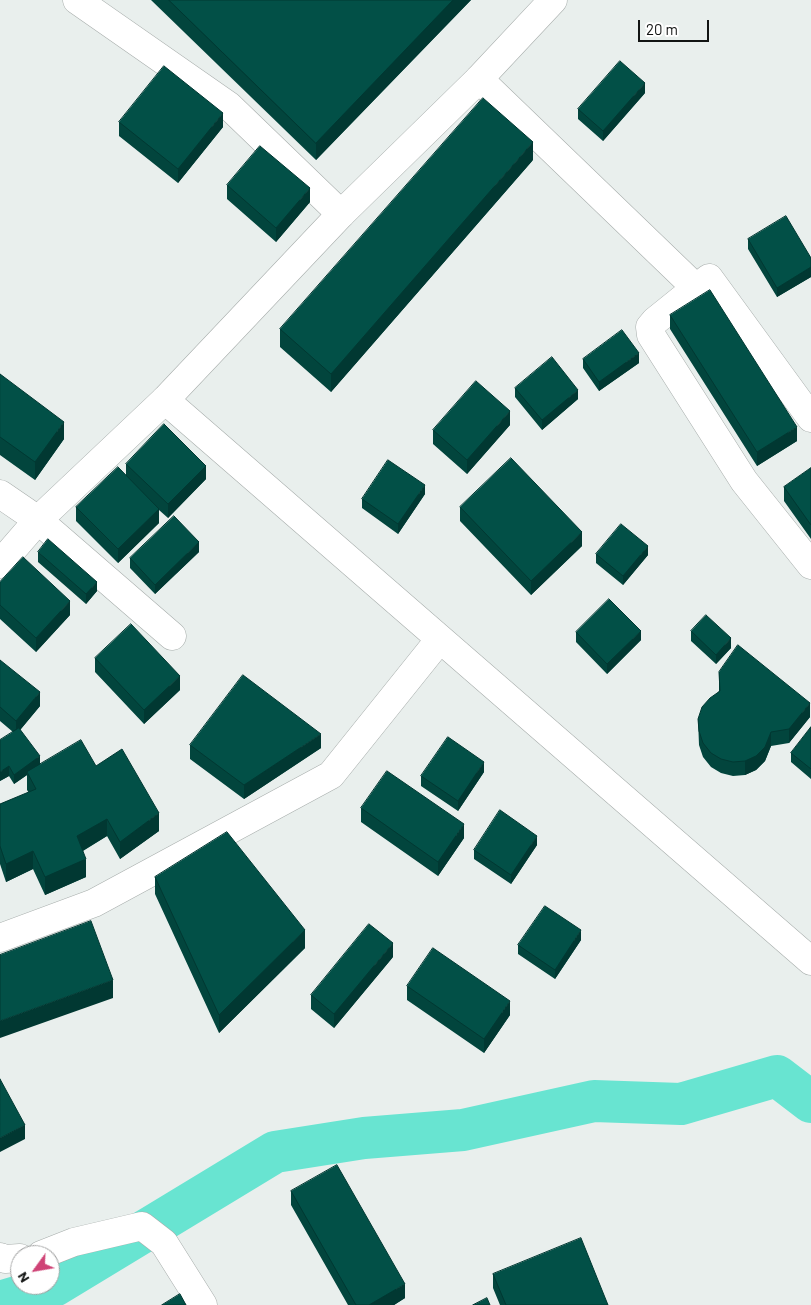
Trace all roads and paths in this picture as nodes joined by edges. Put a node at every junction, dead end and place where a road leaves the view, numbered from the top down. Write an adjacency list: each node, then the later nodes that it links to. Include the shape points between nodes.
1 (77, 0): 4 (street, via 229,106)
2 (553, 0): 3 (street)
3 (479, 79): 4 (street); 5 (street)
4 (341, 214): 6 (street)
5 (696, 288): 7 (street, via 709,278); 11 (street, via 655,320 650,327 651,335 744,481)
6 (165, 400): 9 (street); 13 (street)
7 (811, 418)
8 (0, 494): 9 (street)
9 (38, 520): 10 (street); 12 (street)
10 (0, 564)
11 (811, 565)
12 (172, 636)
13 (440, 639): 14 (street, via 331,775 94,904); 15 (street)
14 (0, 938)
15 (811, 961)
16 (60, 1248): 17 (street, via 74,1242 151,1234 164,1243)
17 (203, 1305)

